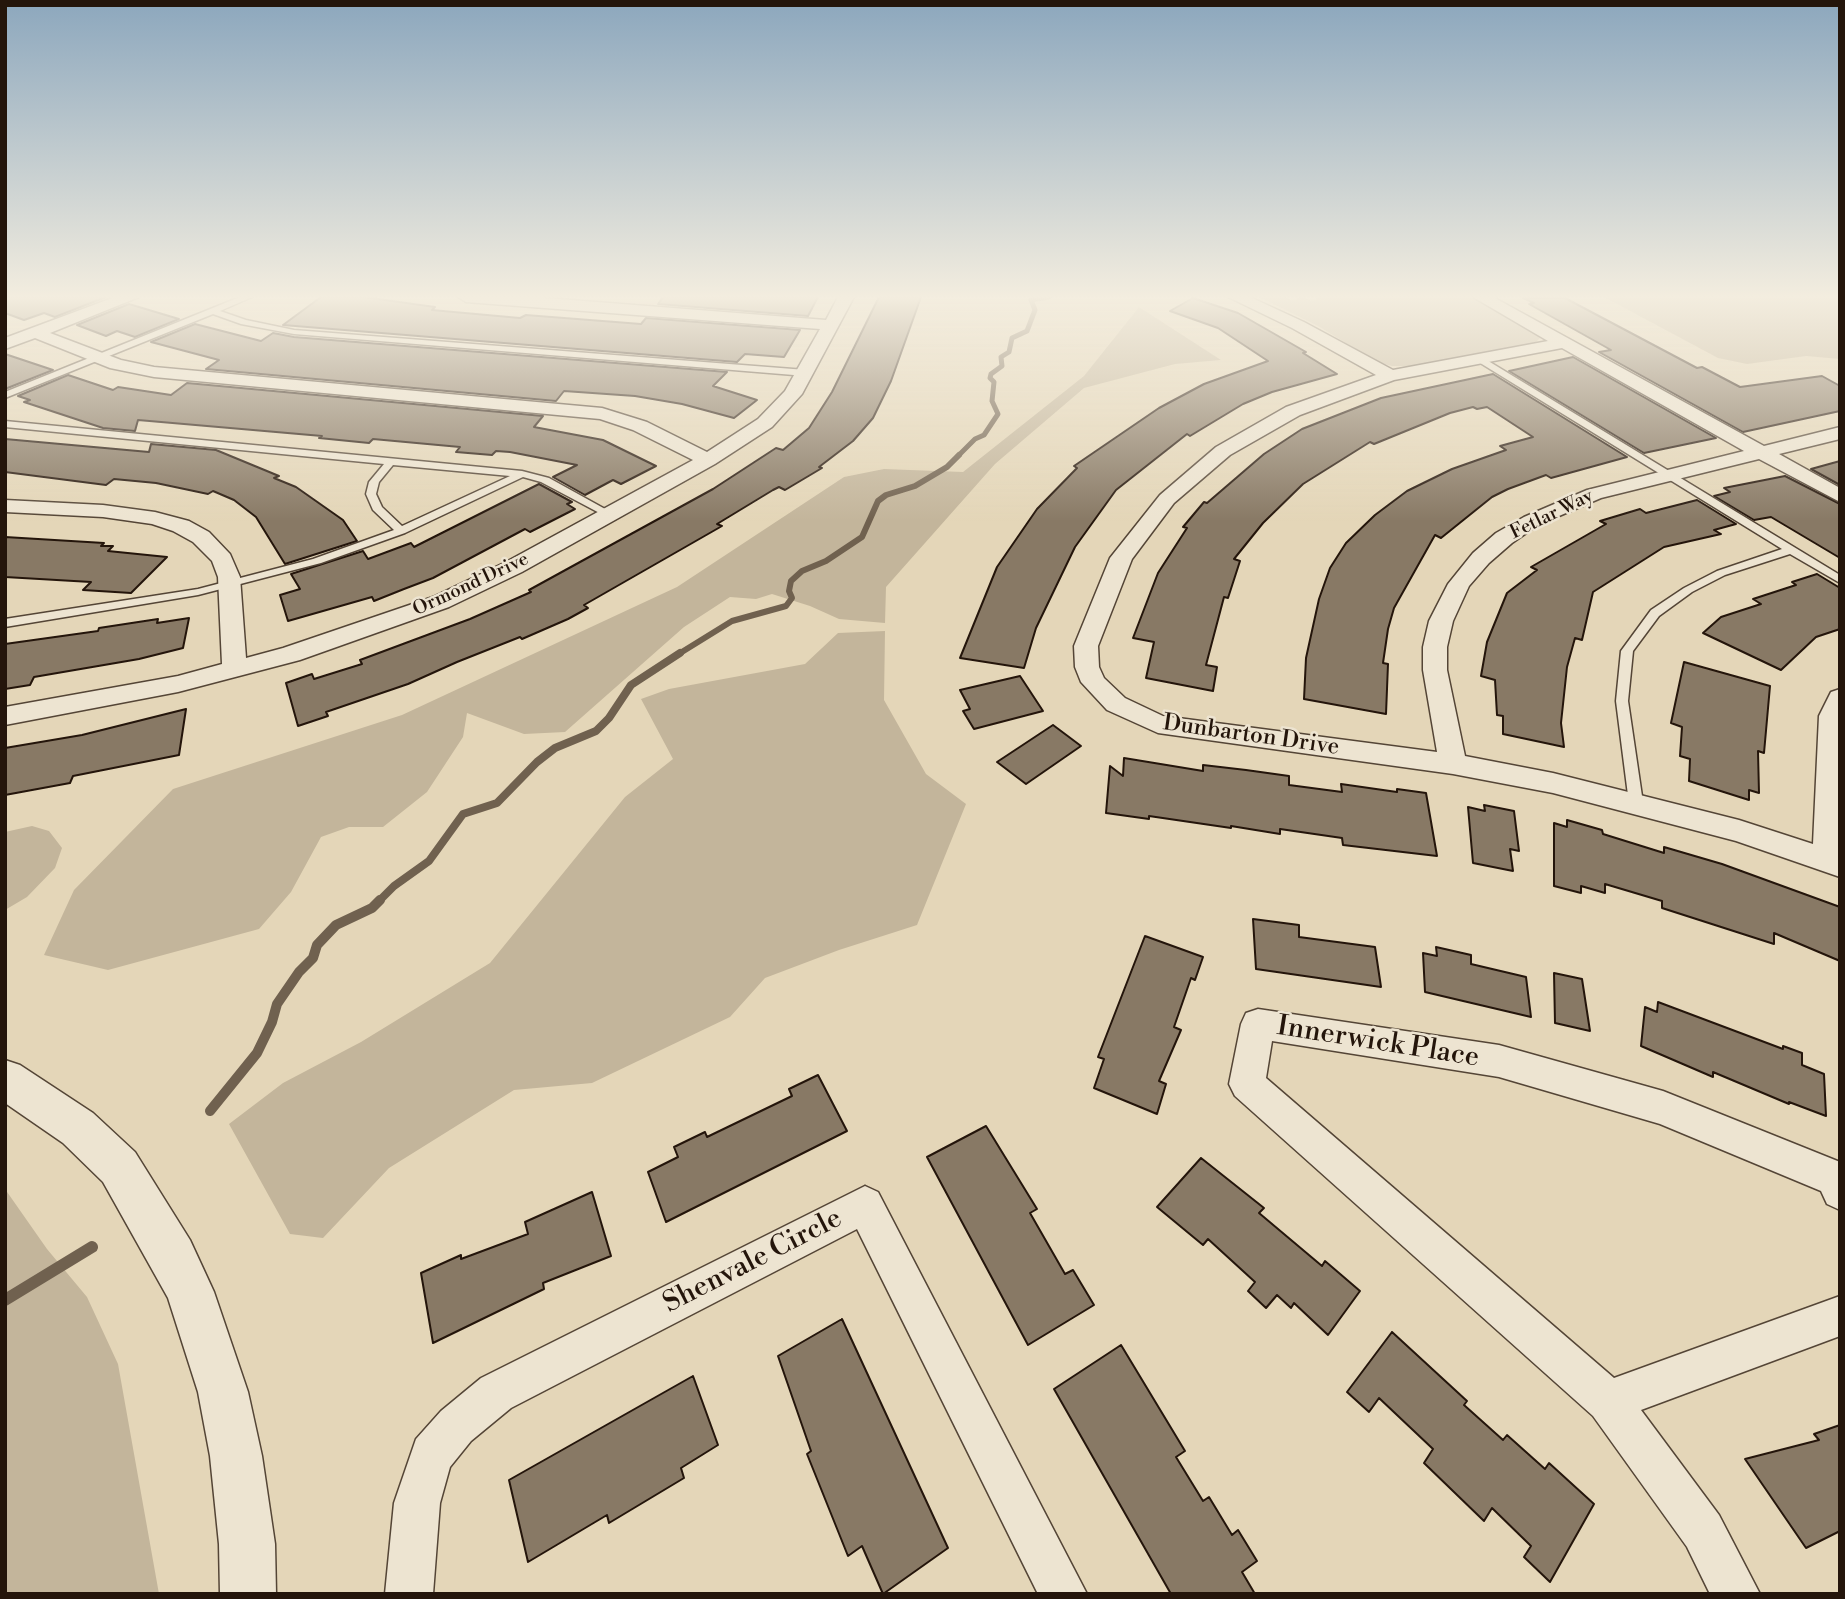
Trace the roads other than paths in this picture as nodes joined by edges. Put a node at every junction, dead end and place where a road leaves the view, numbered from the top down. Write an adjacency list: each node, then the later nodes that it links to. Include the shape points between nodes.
1 (64, 372): 10 (lane)
2 (155, 372): 15 (street, via 602,414 640,426)
3 (789, 372): 8 (lane)
4 (1382, 372): 9 (street)
5 (1413, 372): 9 (street, Dunbarton Drive)
6 (1501, 372): 17 (lane)
7 (1616, 372): 13 (street)
8 (806, 373): 15 (street, Ormond Drive, via 765,423)
9 (1390, 376): 29 (street, Dunbarton Drive, via 1328,397 1260,428 1223,451 1167,499 1121,558 1086,646 1087,667 1094,682 1116,704 1158,724)
10 (5, 395)
11 (5, 424): 14 (lane)
12 (1840, 433): 13 (street, Fetlar Way)
13 (1762, 453): 17 (street, Fetlar Way); 18 (street)
14 (393, 460): 16 (lane); 21 (lane, via 374,482 371,494 377,508)
15 (708, 460): 20 (street, Ormond Drive)
16 (522, 474): 20 (lane, via 545,480); 21 (lane)
17 (1670, 475): 22 (lane); 29 (street, Fetlar Way, via 1594,494 1531,521 1481,558 1459,584 1441,621 1435,647)
18 (1840, 496)
19 (5, 506): 24 (street, via 130,514 181,526 216,551)
20 (611, 515): 26 (street, Ormond Drive, via 441,602)
21 (401, 531): 24 (lane)
22 (1790, 550): 23 (lane); 30 (lane, via 1721,573 1688,590 1655,612 1627,651 1622,701)
23 (1840, 580)
24 (230, 585): 25 (lane); 26 (street)
25 (5, 623)
26 (235, 670): 28 (street, Ormond Drive)
27 (1840, 698): 31 (street, via 1829,741)
28 (5, 716)
29 (1452, 764): 30 (street, Dunbarton Drive)
30 (1636, 803): 31 (street, Dunbarton Drive)
31 (1834, 863)
32 (5, 1079): 36 (street, via 78,1128 119,1167 190,1292 223,1392 236,1456)
33 (1840, 1191): 35 (street, Innerwick Place, via 1839,1180 1663,1108 1499,1061 1258,1024 1247,1084)
34 (1840, 1316): 35 (street)
35 (1608, 1401): 39 (street, Innerwick Place, via 1703,1531)
36 (248, 1594)
37 (409, 1594): 38 (street, Shenvale Circle, via 417,1503 432,1455 456,1426 496,1393 865,1205)
38 (1063, 1594)
39 (1736, 1594)

